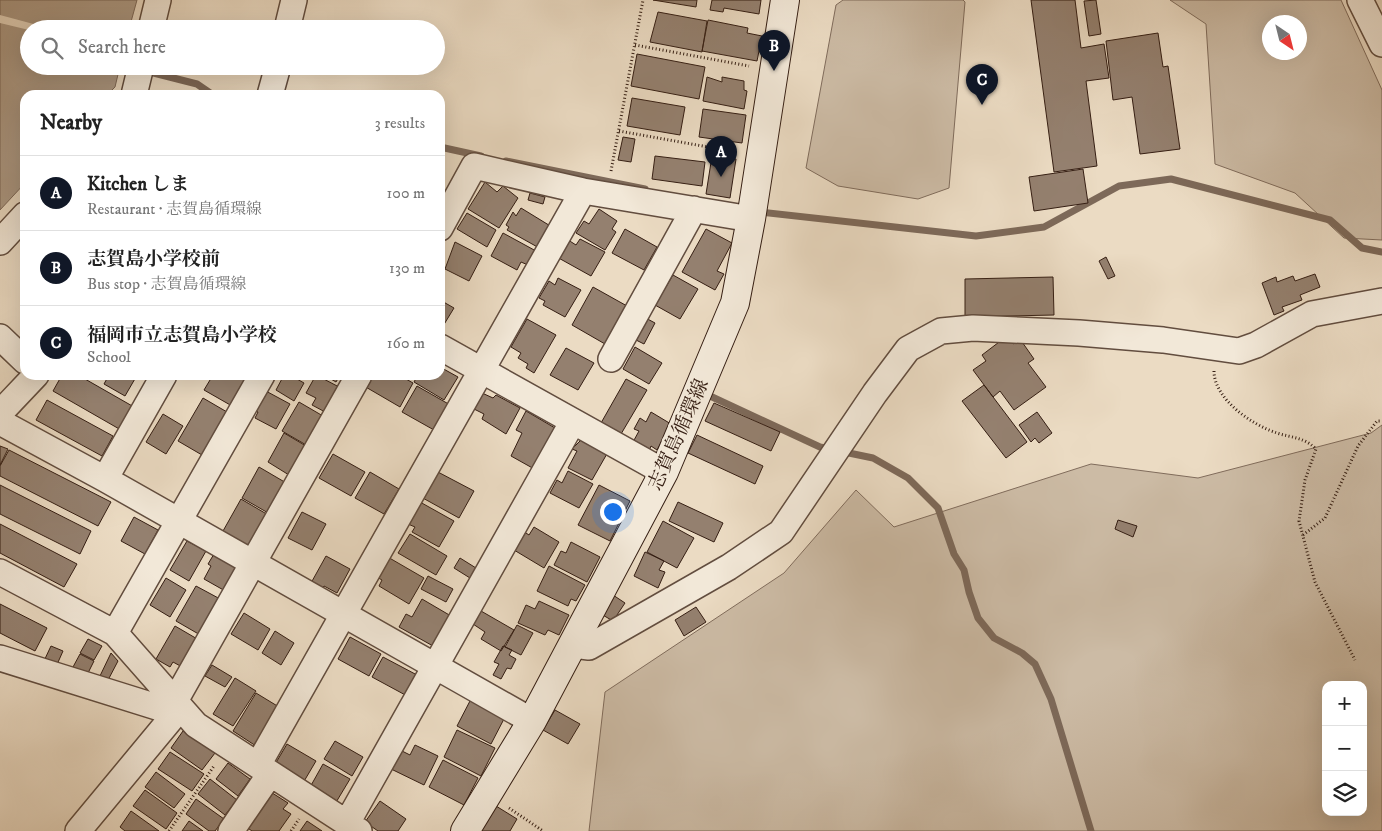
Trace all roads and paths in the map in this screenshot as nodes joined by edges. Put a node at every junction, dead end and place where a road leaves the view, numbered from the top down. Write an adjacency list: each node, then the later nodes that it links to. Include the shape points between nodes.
1 (158, 0): 6 (street)
2 (294, 0): 7 (street)
3 (643, 0): 9 (path)
4 (785, 0): 10 (main road, 志賀島循環線)
5 (1360, 0): 8 (street)
6 (153, 20)
7 (289, 20)
8 (1382, 44)
9 (635, 45): 10 (path); 15 (path)
10 (774, 71): 16 (main road, 志賀島循環線)
11 (139, 75): 13 (street)
12 (276, 75): 14 (street)
13 (135, 90)
14 (271, 90)
15 (619, 131): 16 (path); 18 (path)
16 (761, 156): 19 (main road, 志賀島循環線)
17 (583, 191): 18 (street); 21 (street, via 474,166); 30 (street)
18 (607, 195): 20 (street)
19 (753, 208): 20 (street); 39 (main road, 志賀島循環線, via 735,303)
20 (694, 210): 29 (street)
21 (445, 219)
22 (20, 220): 23 (street)
23 (0, 242)
24 (1382, 301): 26 (street, via 1312,314 1256,345 1238,351)
25 (0, 337): 28 (street)
26 (1214, 347): 42 (path, via 1214,381 1234,410 1275,432 1306,440 1316,449 1306,480 1299,521); 47 (street, via 1079,333 973,328 941,331 908,349 782,532 729,567 589,647)
27 (445, 350): 30 (street)
28 (20, 355)
29 (611, 359)
30 (479, 370): 38 (street); 45 (street)
31 (31, 380): 35 (street)
32 (161, 380): 40 (street)
33 (259, 380): 41 (street)
34 (355, 380): 43 (street)
35 (0, 413)
36 (1382, 421): 42 (path, via 1377,421 1358,446 1325,518)
37 (0, 422): 40 (street)
38 (572, 423): 39 (street); 50 (street)
39 (664, 472): 47 (main road, 志賀島循環線)
40 (105, 478): 41 (street)
41 (180, 522): 43 (street); 46 (street)
42 (1303, 535): 49 (path, via 1316,582)
43 (252, 563): 45 (street); 51 (street)
44 (0, 572): 46 (street)
45 (345, 615): 50 (street); 54 (street)
46 (115, 633): 51 (street)
47 (573, 645): 52 (main road, 志賀島循環線)
48 (0, 658): 51 (street)
49 (1355, 660)
50 (435, 667): 52 (street); 56 (street)
51 (177, 707): 53 (street, via 196,726); 57 (street)
52 (532, 721): 55 (main road, 志賀島循環線)
53 (228, 746): 54 (street); 58 (path)
54 (264, 770): 56 (street); 59 (street)
55 (487, 795): 60 (main road, 志賀島循環線); 61 (path)
56 (353, 828)
57 (78, 831)
58 (169, 831)
59 (231, 831)
60 (465, 831)
61 (543, 831)

